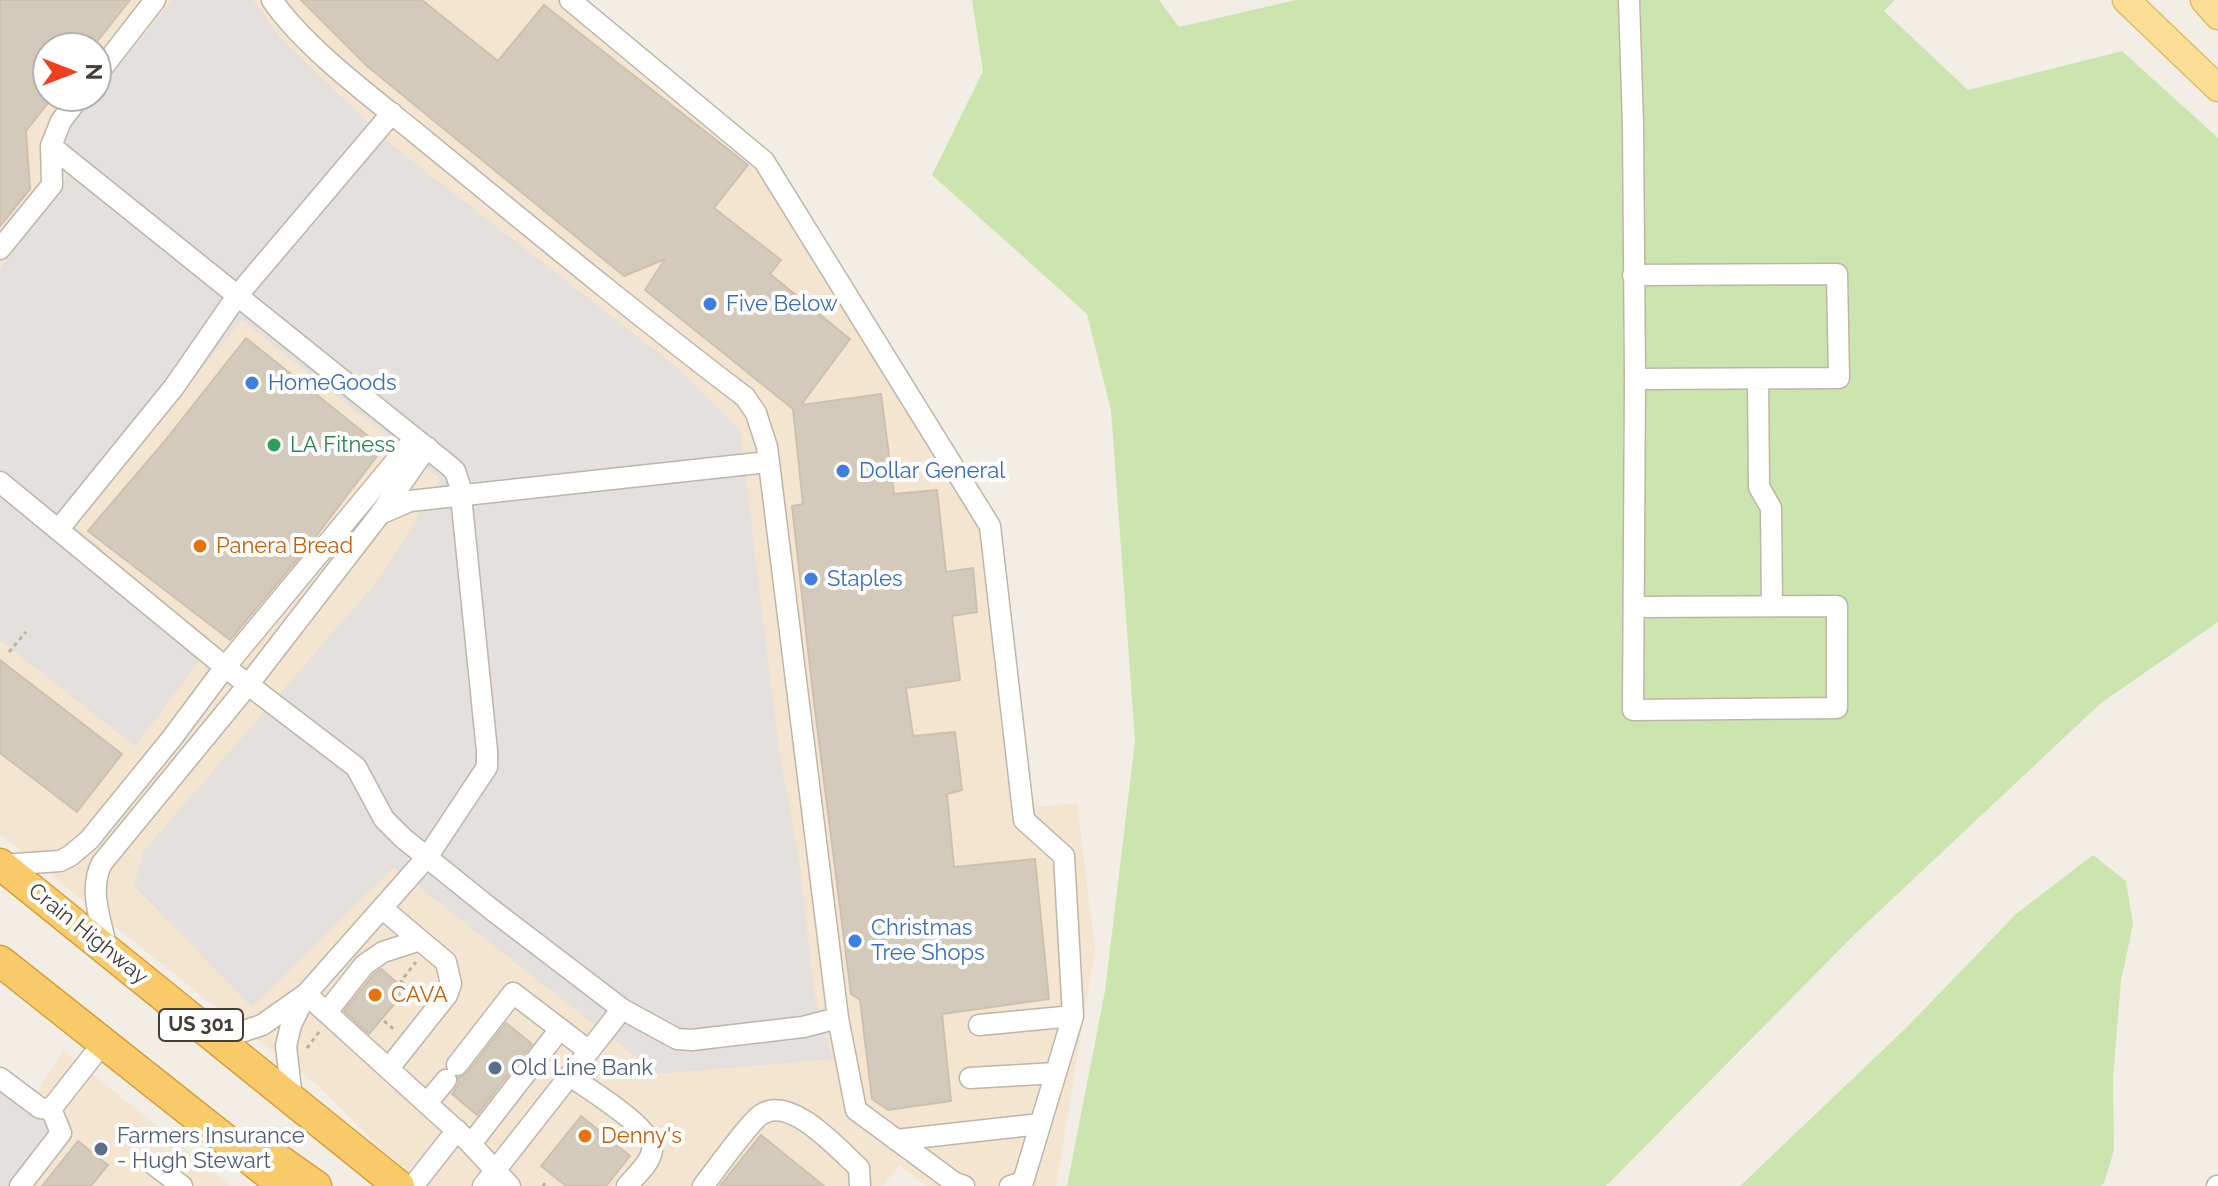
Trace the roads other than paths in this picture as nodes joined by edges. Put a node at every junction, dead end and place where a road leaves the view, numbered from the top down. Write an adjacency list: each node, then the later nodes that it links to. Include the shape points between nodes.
1 (155, 0): 8 (street)
2 (272, 0): 11 (street)
3 (570, 0): 38 (street, via 764,161 990,526 1024,820 1064,856)
4 (1629, 0): 14 (street)
5 (2126, 0): 9 (main road)
6 (2204, 0): 7 (main road)
7 (2218, 16)
8 (112, 55)
9 (2218, 88)
10 (68, 112): 12 (street)
11 (392, 113): 15 (street); 19 (street, via 629,309 745,397 756,413)
12 (51, 146): 13 (street, via 52,185); 15 (street)
13 (0, 249)
14 (1633, 275): 16 (street); 17 (street, via 1837,274 1839,378)
15 (237, 296): 18 (street); 23 (street, via 174,387)
16 (1635, 379): 17 (street); 27 (street)
17 (1758, 379): 26 (street, via 1759,487 1771,508)
18 (421, 442): 21 (street, via 455,471); 22 (street); 24 (street)
19 (768, 462): 21 (street); 39 (street)
20 (0, 482): 23 (street)
21 (462, 497): 22 (street, via 410,501); 30 (street, via 488,758)
22 (380, 514): 25 (street)
23 (58, 530): 28 (street)
24 (320, 554): 25 (street); 28 (street)
25 (338, 568): 29 (street)
26 (1772, 606): 27 (street); 27 (street, via 1837,606 1837,708 1633,710)
27 (1634, 607)
28 (225, 667): 29 (street); 31 (street, via 89,840 60,861)
29 (248, 685): 30 (street, via 356,767 384,819); 34 (street, via 97,871 96,901)
30 (428, 856): 32 (street); 37 (street)
31 (1, 864): 34 (highway, Crain Highway / US 301)
32 (383, 909): 33 (street); 36 (street)
33 (425, 944): 40 (street, via 383,952 364,965); 46 (street, via 446,962 451,984)
34 (107, 948): 43 (highway, Crain Highway / US 301)
35 (0, 961): 44 (highway)
36 (306, 994): 40 (street); 43 (street, via 262,1025); 51 (street, via 286,1046)
37 (622, 1009): 39 (street, via 677,1039 692,1040); 45 (street)
38 (1073, 1016): 41 (street); 47 (street)
39 (838, 1018): 56 (street, via 856,1110)
40 (324, 1021): 46 (street)
41 (979, 1025)
42 (560, 1029): 45 (street); 52 (street, via 513,993); 55 (street)
43 (212, 1035): 51 (highway, Crain Highway / US 301)
44 (98, 1039): 53 (street); 62 (highway); 63 (highway, via 118,1041)
45 (589, 1051): 48 (street)
46 (389, 1068): 52 (street)
47 (1056, 1073): 50 (street); 54 (street)
48 (570, 1076): 59 (street); 66 (street, via 640,1127 653,1145 652,1155)
49 (0, 1078): 53 (street, via 40,1108)
50 (970, 1078)
51 (292, 1099): 58 (highway, Crain Highway / US 301)
52 (427, 1103): 55 (street)
53 (51, 1109): 60 (street, via 61,1133)
54 (1040, 1124): 56 (street); 70 (street, via 1023,1182)
55 (464, 1137): 59 (street); 65 (street)
56 (896, 1140): 69 (street)
57 (153, 1164): 61 (street)
58 (375, 1176): 64 (highway, Crain Highway / US 301)
59 (496, 1181)
60 (20, 1186)
61 (182, 1186)
62 (284, 1186)
63 (316, 1186)
64 (399, 1186)
65 (413, 1186)
66 (627, 1186)
67 (703, 1186): 68 (street, via 761,1114 777,1109 797,1115 859,1168)
68 (860, 1186)
69 (964, 1186)
70 (1010, 1186)

